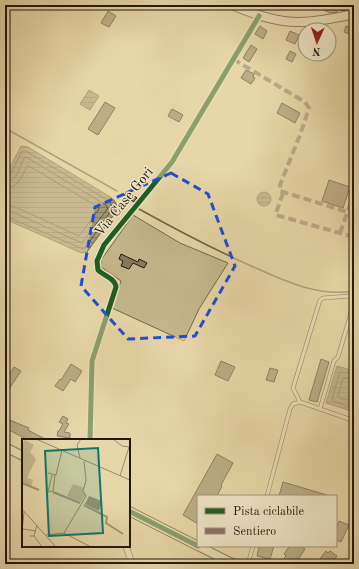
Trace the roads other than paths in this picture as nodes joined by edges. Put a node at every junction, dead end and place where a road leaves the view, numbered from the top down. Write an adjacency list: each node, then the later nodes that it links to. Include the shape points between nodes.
1 (232, 5): 3 (street)
2 (354, 14): 3 (street, via 299,22)
3 (259, 16): 9 (street, Via Case Gori, via 172,162 107,241 98,256 98,270 113,280 116,287 92,361)
4 (354, 298): 6 (lane, via 320,300 293,388)
5 (354, 303): 7 (lane)
6 (300, 402): 7 (lane); 12 (lane, via 291,406)
7 (320, 409): 8 (lane)
8 (349, 419)
9 (90, 439)
10 (5, 446): 11 (street)
11 (22, 455)
12 (267, 495)
13 (130, 512): 14 (street)
14 (197, 545)
15 (126, 547): 18 (street)
16 (200, 547): 19 (street)
17 (253, 547): 20 (lane)
18 (132, 564)
19 (234, 564)
20 (248, 564)

